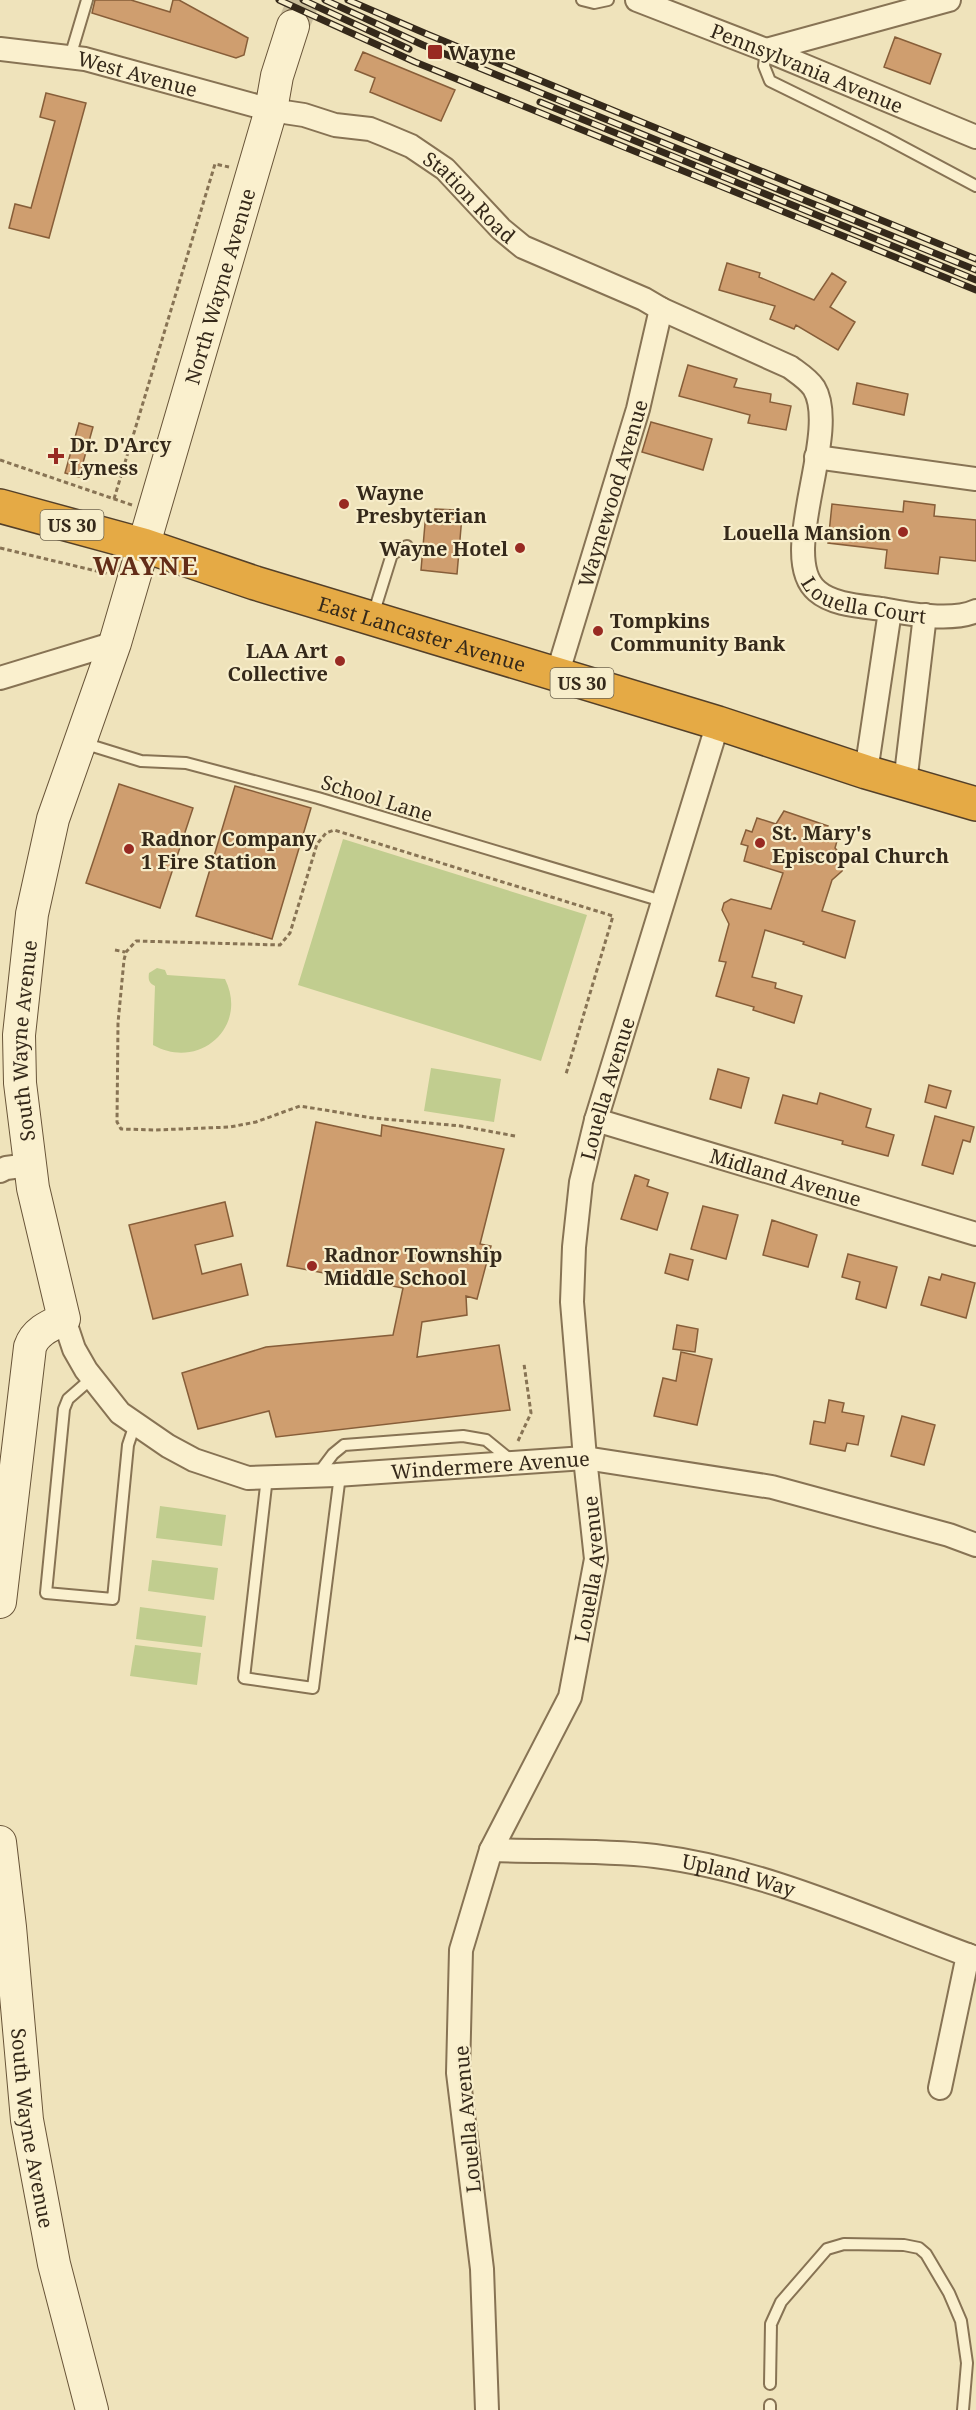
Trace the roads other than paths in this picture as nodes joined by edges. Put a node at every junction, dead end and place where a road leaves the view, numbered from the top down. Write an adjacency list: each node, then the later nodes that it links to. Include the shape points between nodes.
1 (87, 0): 9 (lane)
2 (582, 0): 3 (lane)
3 (608, 0)
4 (637, 0): 8 (street, Pennsylvania Avenue)
5 (949, 0): 8 (street)
6 (293, 26): 10 (main road, North Wayne Avenue, via 277,75)
7 (0, 49): 9 (street, West Avenue)
8 (766, 50): 11 (street, Pennsylvania Avenue); 12 (lane, via 764,66 770,81)
9 (70, 57): 10 (street, West Avenue)
10 (271, 110): 13 (street, Station Road, via 370,129 411,146 445,169 523,247); 17 (main road, North Wayne Avenue)
11 (976, 137)
12 (976, 186)
13 (661, 309): 14 (street, Louella Court, via 790,367 808,381 820,407); 24 (street, Waynewood Avenue, via 638,409)
14 (816, 457): 15 (street); 19 (street, Louella Court, via 803,560 806,578 826,597)
15 (976, 479)
16 (0, 506): 17 (highway, US 30)
17 (143, 545): 22 (highway, East Lancaster Avenue / US 30); 23 (main road, South Wayne Avenue)
18 (407, 546): 22 (lane, via 392,554)
19 (890, 611): 21 (street, Louella Court); 28 (street)
20 (976, 611): 21 (street, Louella Court, via 965,616)
21 (925, 615): 29 (street)
22 (372, 618): 24 (highway, East Lancaster Avenue / US 30)
23 (115, 643): 25 (street); 27 (main road, South Wayne Avenue)
24 (557, 675): 26 (highway, East Lancaster Avenue / US 30)
25 (0, 678)
26 (718, 723): 28 (highway, East Lancaster Avenue / US 30); 31 (street, Louella Avenue)
27 (80, 742): 31 (lane, School Lane, via 141,761 186,763 307,795); 33 (main road, South Wayne Avenue, via 53,819 32,914 19,1035)
28 (866, 772): 29 (highway, East Lancaster Avenue / US 30)
29 (905, 783): 30 (highway, East Lancaster Avenue / US 30)
30 (976, 804)
31 (662, 901): 32 (street, Louella Avenue)
32 (596, 1120): 34 (street, Midland Avenue); 39 (street, Louella Avenue, via 581,1182 572,1302)
33 (14, 1168): 35 (main road, South Wayne Avenue)
34 (976, 1234)
35 (64, 1319): 36 (street, Windermere Avenue, via 74,1349); 44 (main road, via 33,1338 30,1347 12,1468)
36 (92, 1378): 37 (street, Windermere Avenue, via 120,1413); 37 (lane, via 68,1399 64,1409 46,1593 113,1599 128,1445)
37 (135, 1424): 42 (street, Windermere Avenue, via 194,1460 248,1478)
38 (516, 1452): 39 (street, Windermere Avenue); 40 (street, Windermere Avenue); 41 (lane, via 464,1436 344,1445)
39 (585, 1458): 43 (street, Windermere Avenue, via 772,1487 949,1534); 46 (street, Louella Avenue, via 596,1559 570,1697)
40 (340, 1475): 41 (street, Windermere Avenue); 42 (lane, via 313,1688 244,1678)
41 (316, 1476): 42 (street, Windermere Avenue)
42 (267, 1477)
43 (976, 1545)
44 (0, 1602)
45 (0, 1842): 48 (main road, South Wayne Avenue, via 10,1927)
46 (491, 1850): 47 (street, Upland Way, via 645,1856 702,1865 802,1892); 52 (street, Louella Avenue, via 461,1950 458,2073 482,2269)
47 (972, 1956): 49 (street)
48 (7, 1984): 51 (main road, South Wayne Avenue, via 54,2264)
49 (940, 2088)
50 (770, 2384): 53 (lane, via 771,2324 781,2302 827,2249 844,2244 904,2245 926,2254 961,2321 967,2363)
51 (92, 2410)
52 (487, 2410)
53 (963, 2410)

